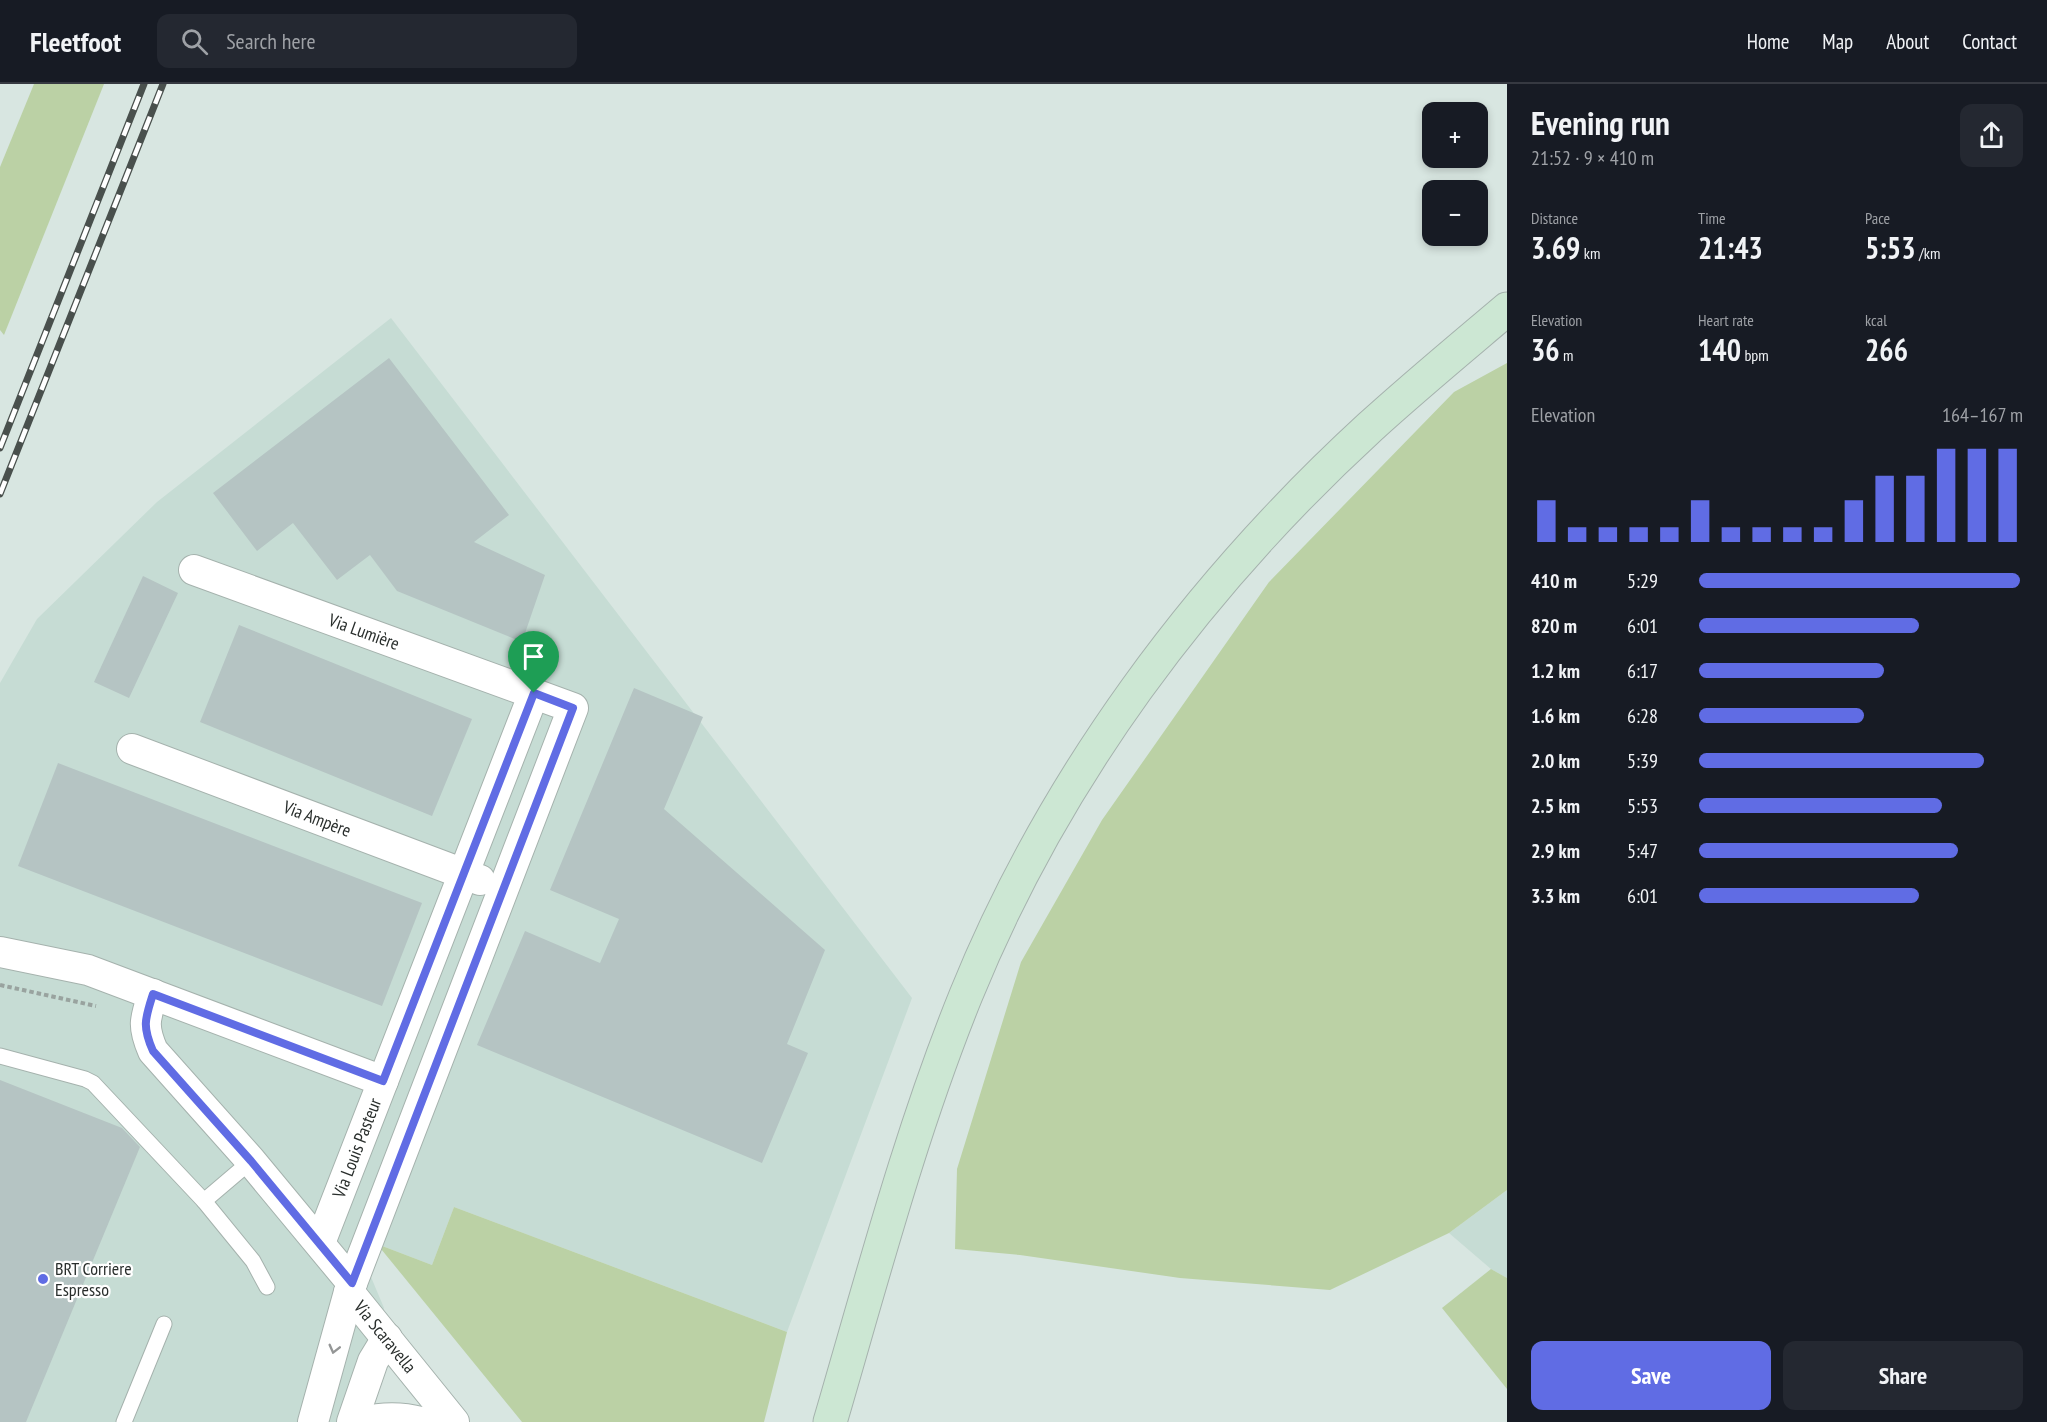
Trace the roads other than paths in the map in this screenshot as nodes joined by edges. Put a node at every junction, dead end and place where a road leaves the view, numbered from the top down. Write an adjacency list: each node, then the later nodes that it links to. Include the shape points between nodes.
1 (1507, 309): 25 (street, via 1370,428 1265,533 1184,627 1083,766 998,923 941,1059 893,1205)
2 (194, 570): 3 (street, Via Lumière)
3 (534, 693): 5 (street, Via Louis Pasteur); 6 (street, via 573,708)
4 (132, 750): 5 (street, Via Ampère)
5 (462, 873): 6 (street, Via Ampère); 10 (street, Via Louis Pasteur)
6 (502, 889): 11 (street)
7 (0, 952): 8 (street, via 88,970)
8 (153, 994): 10 (street); 12 (street, Via Scaravella, via 144,1021 153,1051)
9 (0, 1056): 13 (lane, via 93,1083)
10 (381, 1087): 11 (street); 14 (street, Via Louis Pasteur)
11 (419, 1108): 16 (street)
12 (251, 1161): 13 (lane); 14 (street, Via Scaravella)
13 (204, 1201): 15 (lane, via 252,1261)
14 (320, 1243): 16 (street, Via Scaravella)
15 (267, 1287)
16 (350, 1287): 18 (street, Via Scaravella); 20 (street, one-way to 20)
17 (164, 1324): 19 (lane)
18 (387, 1338): 21 (street, via 373,1361); 24 (street, Via Scaravella)
19 (124, 1422)
20 (313, 1422)
21 (352, 1422)
22 (363, 1422): 23 (street, via 378,1418)
23 (421, 1422)
24 (454, 1422)
25 (830, 1422)

